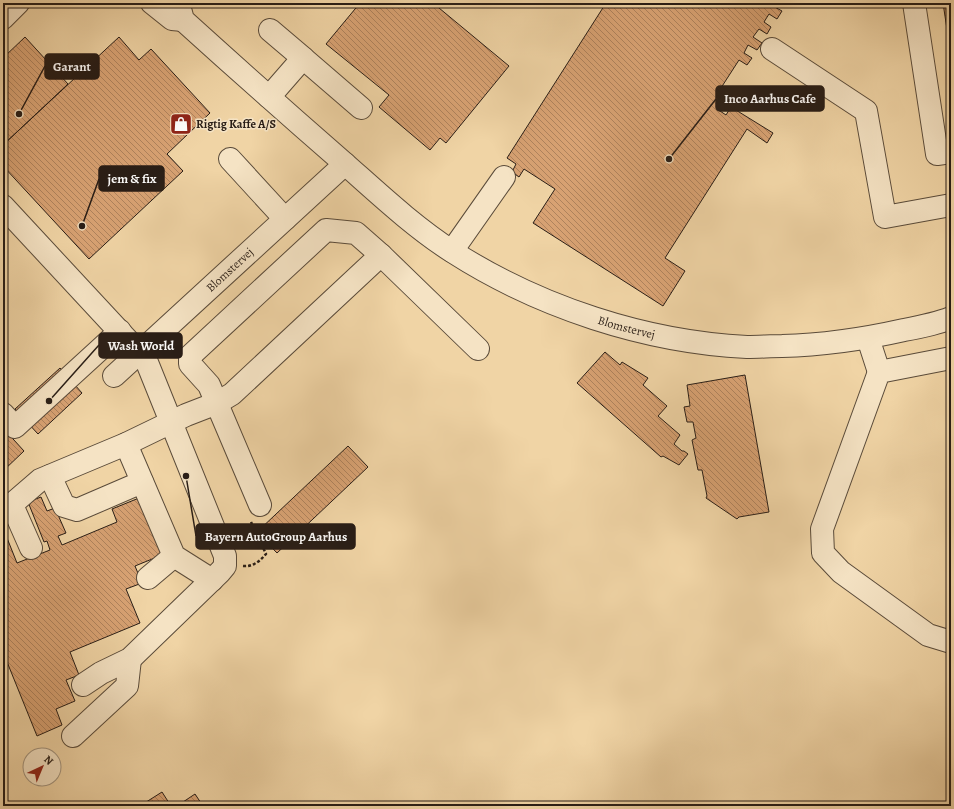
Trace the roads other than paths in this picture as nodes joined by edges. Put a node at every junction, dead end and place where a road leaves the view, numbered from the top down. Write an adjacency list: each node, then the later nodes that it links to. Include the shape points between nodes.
1 (18, 3): 5 (street)
2 (152, 3): 4 (street, Blomstervej, via 172,19)
3 (914, 3): 11 (street, via 938,154)
4 (184, 9): 9 (street, Blomstervej)
5 (3, 18)
6 (270, 30): 8 (street)
7 (772, 49): 15 (street, via 866,111 885,216)
8 (303, 58): 9 (street); 10 (street)
9 (269, 97): 13 (street, Blomstervej)
10 (361, 108)
11 (951, 152)
12 (230, 159): 17 (street)
13 (345, 164): 17 (street, Blomstervej); 18 (street, Blomstervej, via 393,206)
14 (504, 177): 18 (street)
15 (951, 205)
16 (3, 206): 21 (street)
17 (285, 219): 24 (street, Blomstervej)
18 (452, 251): 22 (street, Blomstervej, via 518,289 555,304 621,326 666,337 748,347 812,345)
19 (382, 255): 23 (street); 28 (street, via 232,394); 28 (street, via 356,232 326,230 190,356 190,364 209,385)
20 (951, 318): 22 (street, Blomstervej, via 939,323)
21 (120, 331): 24 (street); 29 (street, via 15,427)
22 (868, 338): 26 (street)
23 (478, 349)
24 (140, 353): 27 (street, Blomstervej); 30 (street, via 146,360)
25 (951, 358): 26 (street)
26 (879, 372): 40 (street, via 822,529 823,553 842,572 928,635)
27 (114, 376)
28 (217, 403): 30 (street); 34 (street)
29 (3, 414)
30 (171, 422): 31 (street); 39 (street, via 225,556 225,566)
31 (126, 444): 32 (street); 33 (street)
32 (50, 476): 33 (street, via 64,506 76,510); 35 (street, via 40,480)
33 (142, 482): 37 (street)
34 (260, 505)
35 (7, 508): 36 (street)
36 (31, 548)
37 (174, 556): 38 (street); 39 (street)
38 (148, 578)
39 (212, 580): 41 (street)
40 (951, 642)
41 (130, 659): 42 (street, via 101,672); 43 (street, via 127,686)
42 (83, 685)
43 (73, 736)

